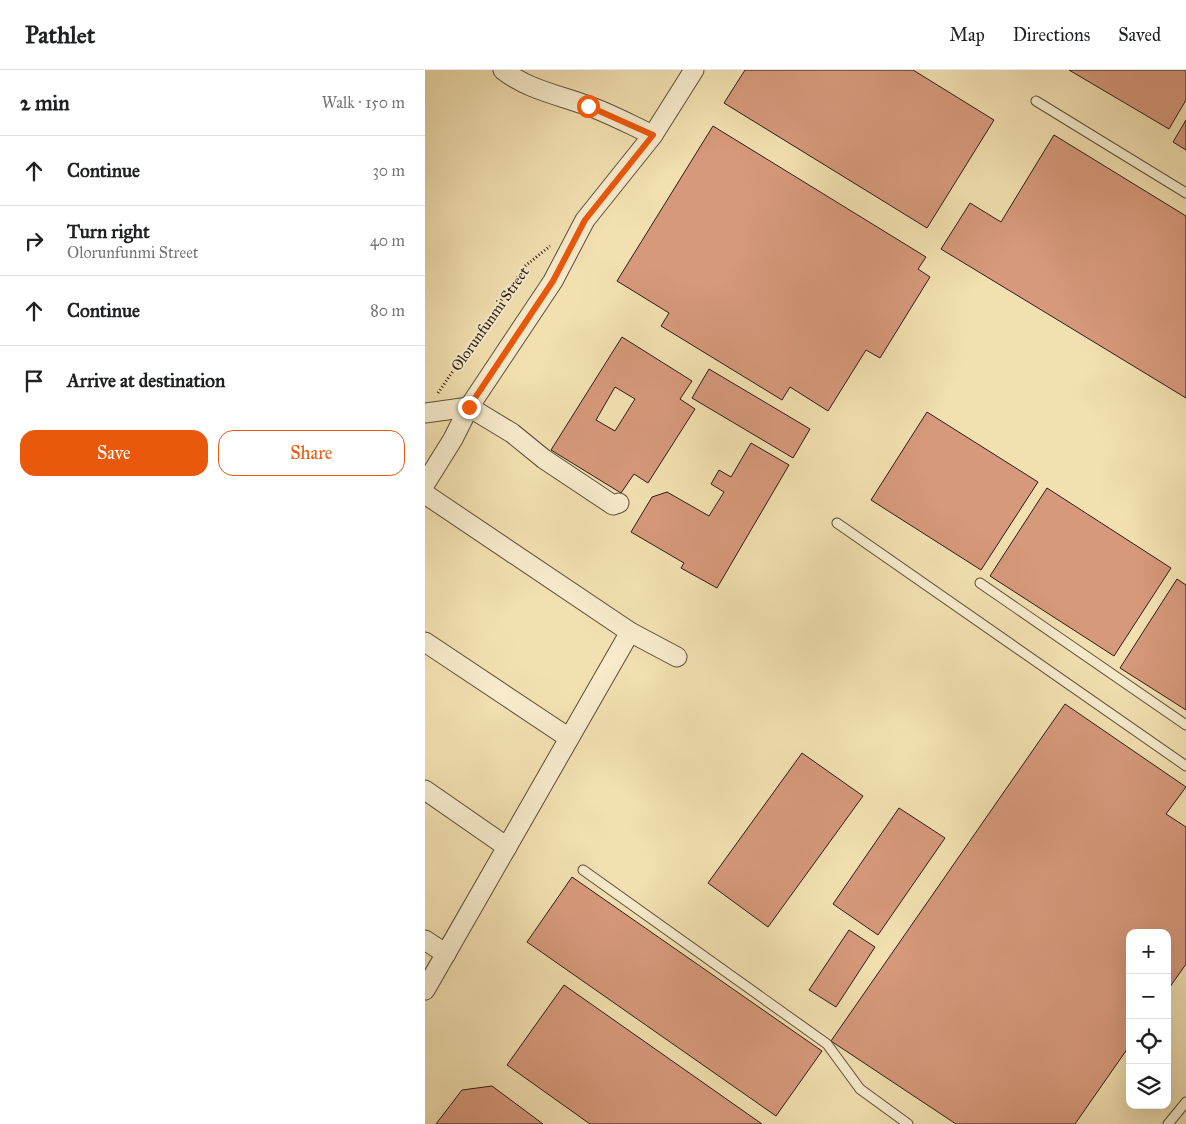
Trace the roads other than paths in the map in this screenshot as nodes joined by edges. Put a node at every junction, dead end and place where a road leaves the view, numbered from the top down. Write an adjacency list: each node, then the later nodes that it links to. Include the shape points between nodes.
1 (503, 70): 4 (street, via 535,88 588,106)
2 (693, 70): 4 (street)
3 (1036, 101): 5 (lane)
4 (653, 135): 6 (street, via 585,220 553,281)
5 (1186, 193)
6 (469, 407): 7 (street); 8 (street); 10 (street, via 512,433 544,459 613,505)
7 (425, 413)
8 (425, 484)
9 (425, 494): 13 (street)
10 (619, 503)
11 (837, 523): 18 (lane)
12 (980, 583): 16 (lane)
13 (629, 632): 15 (street); 17 (street)
14 (425, 642): 17 (street)
15 (677, 657)
16 (1186, 725)
17 (569, 738): 20 (street)
18 (1186, 766)
19 (425, 790): 20 (street)
20 (507, 847): 23 (street)
21 (583, 870): 26 (lane, via 827,1044 861,1089)
22 (425, 940): 23 (street)
23 (446, 954): 24 (street)
24 (425, 990)
25 (1186, 1102): 27 (lane)
26 (908, 1124)
27 (1168, 1124)

